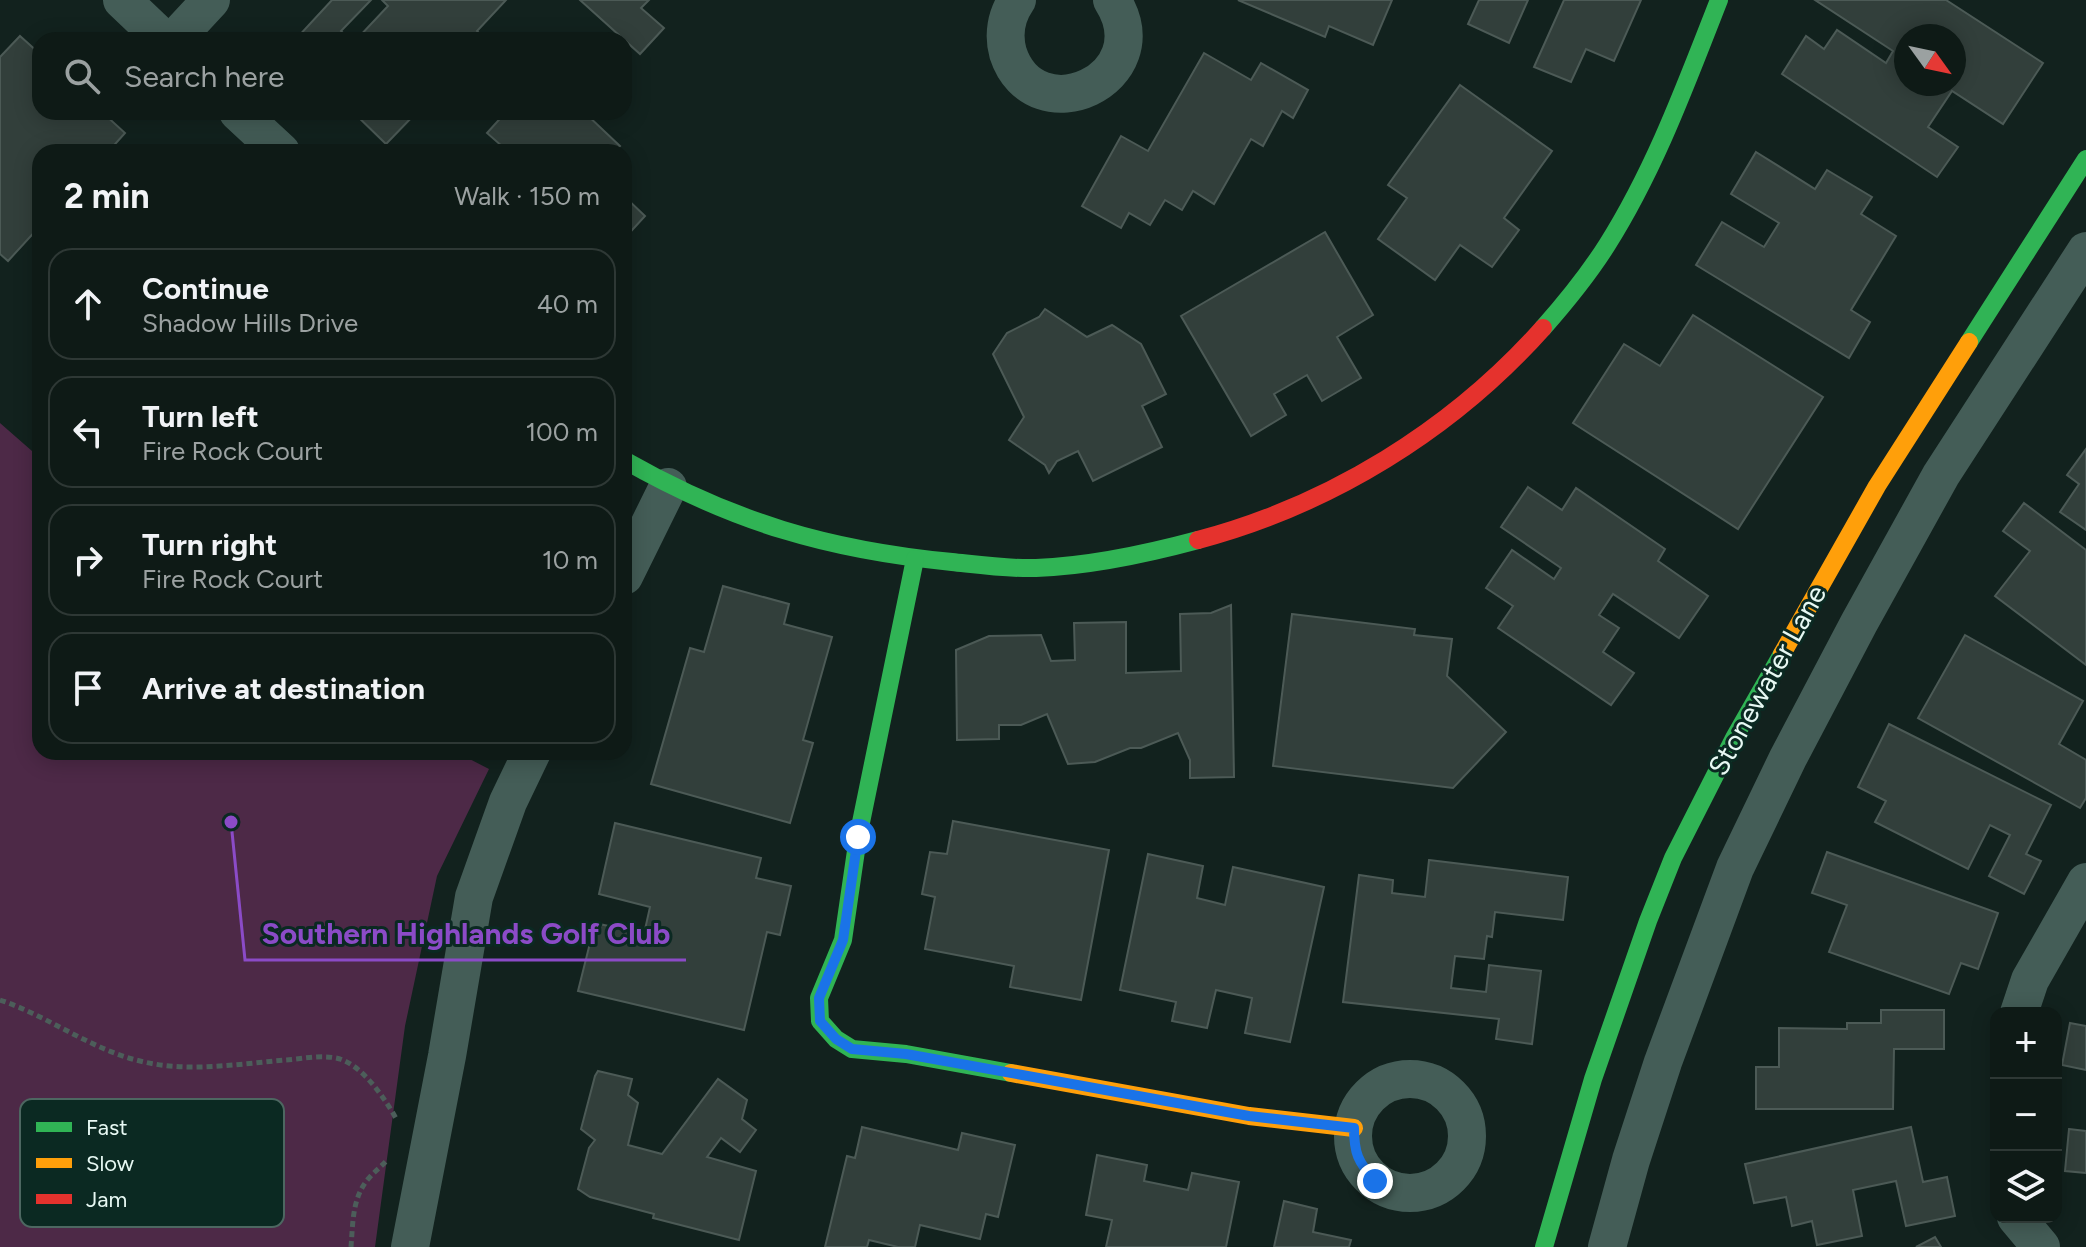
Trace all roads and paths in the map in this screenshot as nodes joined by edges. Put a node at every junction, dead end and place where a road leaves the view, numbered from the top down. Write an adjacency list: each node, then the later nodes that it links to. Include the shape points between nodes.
1 (122, 0): 6 (street)
2 (211, 0): 7 (street)
3 (1017, 0): 4 (street, via 1006,26 1012,63 1023,78 1060,94 1080,92 1113,69 1124,31)
4 (1112, 0)
5 (1719, 0): 14 (street, via 1648,174 1582,281 1512,360 1417,439 1312,501 1193,544 1034,568)
6 (156, 32)
7 (181, 32)
8 (247, 120): 9 (street)
9 (272, 144)
10 (2086, 159): 26 (street, Stonewater Lane, via 1877,486 1734,738 1673,858 1593,1079)
11 (2086, 251): 27 (street, Stonewater Lane, via 1935,487 1844,651 1735,868 1663,1062)
12 (632, 465): 13 (street)
13 (668, 487): 14 (street, via 769,528); 15 (street)
14 (915, 559): 20 (street, via 858,837 843,940 819,998 820,1021 852,1049 1249,1116)
15 (632, 560)
16 (528, 760): 25 (street, via 474,897)
17 (2086, 882): 19 (street, via 2030,980)
18 (0, 1000): 21 (path, via 100,1046 165,1066 340,1059 380,1091 397,1120)
19 (2021, 1007)
20 (1354, 1128)
21 (397, 1134)
22 (391, 1155): 24 (path, via 361,1189)
23 (2021, 1223): 28 (street)
24 (351, 1247)
25 (410, 1247)
26 (1544, 1247)
27 (1607, 1247)
28 (2041, 1247)

